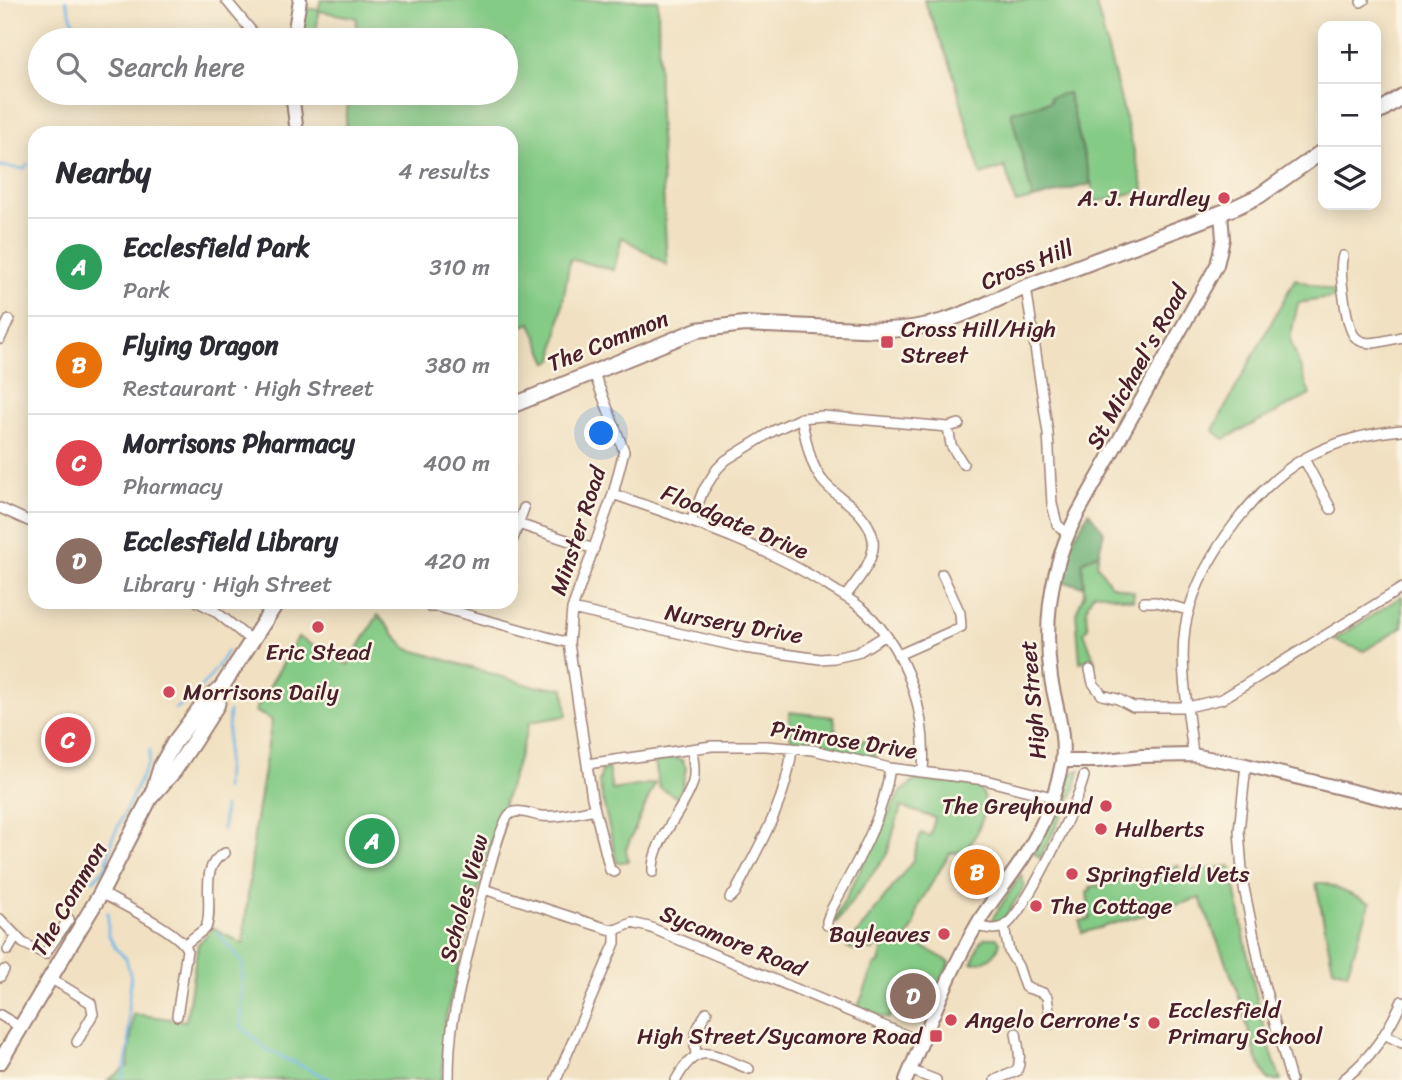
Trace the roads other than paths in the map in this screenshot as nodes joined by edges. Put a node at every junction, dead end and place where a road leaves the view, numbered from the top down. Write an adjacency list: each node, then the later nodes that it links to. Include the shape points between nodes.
1 (226, 0): 3 (street)
2 (300, 0): 4 (street)
3 (249, 28)
4 (295, 28)
5 (1402, 96): 7 (main road)
6 (294, 105): 8 (street)
7 (1381, 111)
8 (296, 126)
9 (1318, 154): 10 (main road, Cross Hill, via 1258,196)
10 (1221, 213): 12 (main road, Cross Hill); 32 (street, St Michael's Road, via 1223,239 1217,265)
11 (1343, 256): 15 (street, via 1340,267 1356,338 1373,343)
12 (1026, 287): 14 (main road, Cross Hill, via 949,321 906,330); 32 (street, via 1048,433 1052,504 1058,524)
13 (9, 320): 16 (street)
14 (724, 325): 17 (main road, The Common, via 689,332)
15 (1402, 337)
16 (0, 339)
17 (593, 371): 18 (main road, The Common); 25 (street, Minster Road, via 624,451)
18 (518, 403)
19 (800, 418): 21 (street); 30 (street, via 726,460 703,491); 36 (street, via 822,480 863,518 874,537 874,553)
20 (959, 424): 21 (street)
21 (948, 427): 24 (street, via 951,445)
22 (1402, 430): 23 (street, via 1360,436)
23 (1304, 459): 28 (street); 42 (street, via 1263,491 1226,536 1202,574)
24 (963, 464)
25 (613, 494): 30 (street, Floodgate Drive); 33 (street, Minster Road)
26 (0, 508): 29 (street)
27 (524, 508): 31 (street)
28 (1331, 509)
29 (28, 521)
30 (691, 522): 36 (street, Floodgate Drive, via 779,557)
31 (518, 524): 33 (street)
32 (1067, 534): 52 (street, High Street, via 1048,619)
33 (594, 549): 41 (street, Minster Road)
34 (942, 575): 46 (street, via 963,621 961,627)
35 (1402, 588): 48 (street, via 1222,699)
36 (845, 597): 43 (street, Floodgate Drive)
37 (1144, 602): 42 (street)
38 (211, 609): 44 (street)
39 (273, 609): 44 (main road, The Common)
40 (446, 609): 45 (street)
41 (572, 609): 43 (street, Nursery Drive, via 744,648 820,659 857,653); 45 (street, Minster Road)
42 (1188, 610): 48 (street, via 1183,652)
43 (886, 635): 46 (street, Floodgate Drive)
44 (253, 642): 65 (main road, The Common, via 221,688 194,741 153,794)
45 (569, 643): 53 (street, Minster Road)
46 (898, 655): 56 (street, Floodgate Drive, via 921,716)
47 (1090, 670): 48 (street, via 1098,691 1133,707)
48 (1188, 707): 51 (street)
49 (792, 748): 50 (street, Primrose Drive, via 736,745); 55 (street, Primrose Drive); 66 (street, via 783,796)
50 (692, 749): 53 (street, Primrose Drive); 63 (street, via 691,786 654,858)
51 (1194, 755): 52 (street); 54 (street)
52 (1062, 761): 58 (street, High Street)
53 (587, 764): 60 (street, Minster Road)
54 (1246, 765): 59 (street); 97 (street, via 1239,831 1243,883 1263,981)
55 (890, 768): 56 (street, Primrose Drive); 69 (street, via 878,818)
56 (923, 772): 58 (street, Primrose Drive, via 985,780)
57 (1084, 776): 71 (street, via 1031,891)
58 (1052, 797): 70 (street, High Street, via 1026,855)
59 (1401, 800)
60 (595, 809): 62 (street, Minster Road); 64 (street, Scholes View, via 545,817 512,813 505,821)
61 (225, 853): 74 (street, via 209,877 206,928)
62 (614, 872)
63 (653, 872)
64 (484, 889): 72 (street, Sycamore Road); 92 (street, Scholes View, via 453,1023)
65 (102, 893): 74 (street); 76 (main road, The Common)
66 (730, 898)
67 (0, 919): 73 (street)
68 (69, 919): 73 (street, via 45,954)
69 (827, 925)
70 (976, 926): 71 (street); 86 (street, High Street)
71 (1004, 927): 81 (street, via 1025,987 1047,997)
72 (615, 930): 86 (street, Sycamore Road, via 632,923 649,927); 93 (street, via 615,943)
73 (16, 937): 75 (street)
74 (186, 944): 80 (street)
75 (8, 950)
76 (50, 978): 82 (main road, The Common); 85 (street, via 91,1003 93,1014)
77 (1402, 1000): 84 (street)
78 (707, 1012): 88 (street, via 695,1030)
79 (0, 1015): 82 (street)
80 (177, 1016)
81 (1051, 1024)
82 (20, 1027): 89 (main road, The Common)
83 (1016, 1033): 96 (street, via 1017,1071)
84 (1386, 1035): 87 (street); 98 (street)
85 (77, 1042)
86 (922, 1042): 91 (street, High Street)
87 (1402, 1043)
88 (696, 1054): 90 (street); 94 (street)
89 (0, 1062)
90 (749, 1069)
91 (908, 1075): 95 (street)
92 (449, 1080)
93 (556, 1080)
94 (676, 1080)
95 (936, 1080)
96 (995, 1080)
97 (1291, 1080)
98 (1343, 1080)

